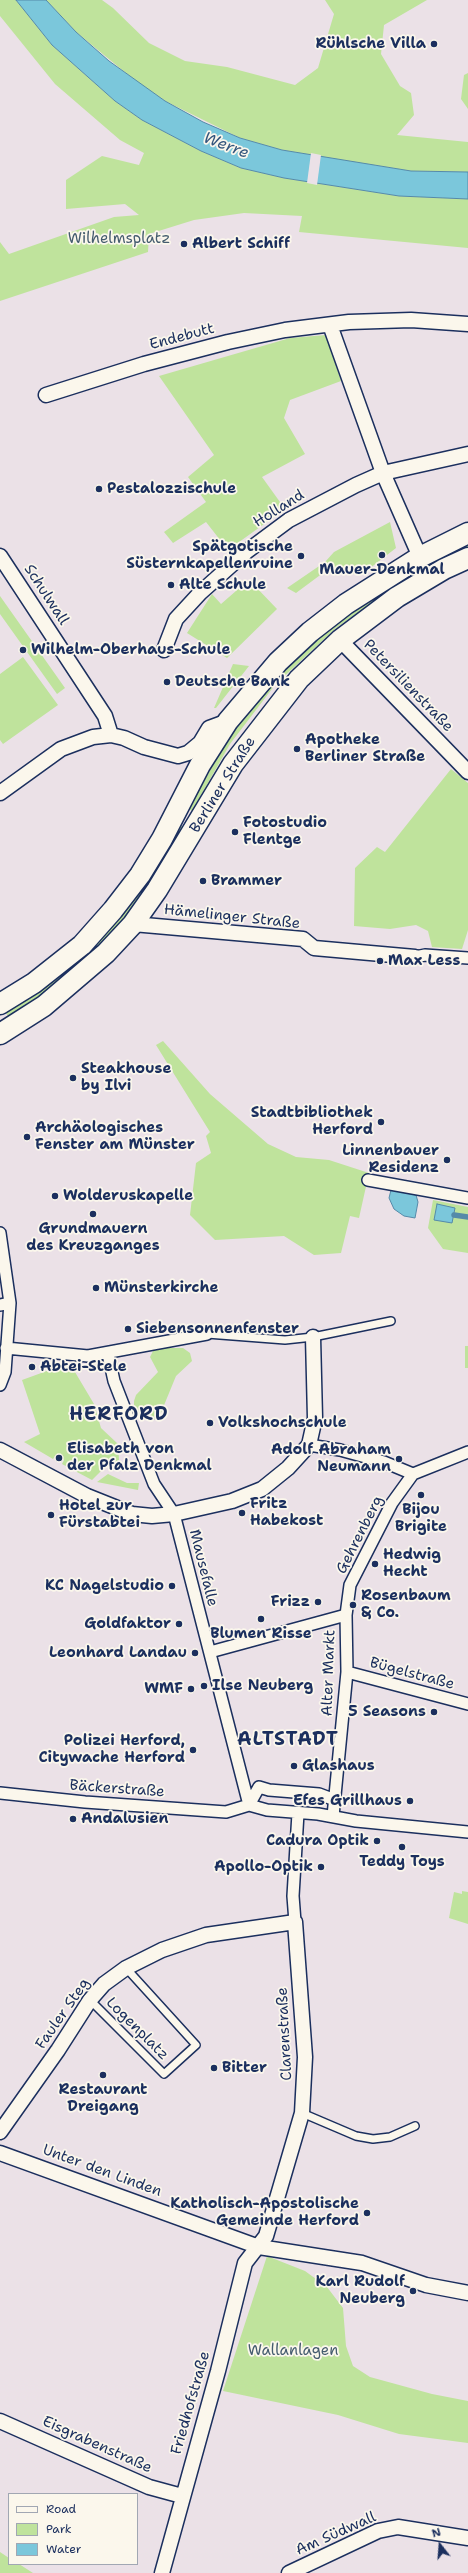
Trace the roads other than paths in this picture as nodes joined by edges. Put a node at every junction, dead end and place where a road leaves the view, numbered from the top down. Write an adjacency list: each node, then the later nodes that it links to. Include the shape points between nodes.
1 (468, 324): 2 (street, Endebutt, via 411,320)
2 (330, 325): 3 (street, Endebutt, via 285,330 228,342 144,364); 5 (street)
3 (46, 395)
4 (468, 454): 5 (street, Holland)
5 (383, 473): 8 (street); 11 (street, Holland, via 289,520 246,552 200,593 176,619)
6 (468, 533): 8 (main road, Berliner Straße)
7 (0, 556): 13 (street, Schulwall, via 105,716)
8 (420, 557): 12 (main road, Berliner Straße, via 346,604 310,632 278,662)
9 (468, 558): 10 (main road, Berliner Straße, via 444,568 397,597)
10 (340, 640): 14 (street, Petersilienstraße); 16 (main road, Berliner Straße, via 299,679 242,752 157,890)
11 (164, 650)
12 (228, 721): 13 (street, via 209,728 194,748 178,756); 19 (main road, Berliner Straße, via 200,765 140,875 113,910 82,945 34,983)
13 (111, 736): 15 (street, via 92,737 61,749)
14 (468, 772)
15 (0, 793)
16 (133, 924): 17 (street, Hämelinger Straße, via 303,939 314,948); 20 (main road, Berliner Straße, via 106,954 44,1006)
17 (415, 957): 18 (street, Hämelinger Straße, via 425,955)
18 (468, 958)
19 (0, 1004)
20 (0, 1034)
21 (368, 1180): 22 (street)
22 (468, 1198)
23 (0, 1233): 24 (street)
24 (5, 1304): 28 (street)
25 (391, 1321): 27 (lane)
26 (207, 1334): 27 (lane, via 285,1340); 29 (street)
27 (313, 1337): 31 (street, via 315,1418)
28 (6, 1348): 29 (street, via 88,1356); 30 (street, via 5,1372)
29 (108, 1354): 35 (street, Mausefalle, via 114,1381 154,1484)
30 (0, 1385)
31 (309, 1445): 34 (street, via 384,1462); 35 (street, via 288,1468 262,1489 232,1501)
32 (0, 1450): 35 (street, via 87,1496 132,1514)
33 (468, 1452): 34 (street)
34 (413, 1474): 36 (street, Gehrenberg, via 392,1503 352,1580)
35 (174, 1514): 37 (street, Mausefalle)
36 (346, 1615): 37 (street, Alter Markt); 38 (street, Alter Markt)
37 (210, 1652): 42 (street)
38 (347, 1672): 39 (street, Bügelstraße); 41 (street, Alter Markt)
39 (468, 1704)
40 (0, 1793): 42 (street, Bäckerstraße, via 85,1802 232,1811)
41 (335, 1800): 42 (street, via 319,1794 259,1787); 44 (street, Alter Markt)
42 (249, 1805): 43 (street, via 267,1810)
43 (298, 1812): 44 (street); 46 (street, Clarenstraße, via 293,1896)
44 (333, 1816): 45 (street)
45 (468, 1832)
46 (295, 1922): 47 (street, Fauler Steg, via 206,1935 162,1950); 49 (street, Clarenstraße, via 305,2057)
47 (126, 1968): 48 (street, Fauler Steg, via 104,1984); 48 (lane, Logenplatz, via 196,2045 164,2074)
48 (90, 2000): 51 (street, Fauler Steg)
49 (302, 2113): 50 (lane, via 356,2136 373,2139 390,2137); 53 (street, Clarenstraße, via 266,2236)
50 (415, 2126)
51 (0, 2132)
52 (0, 2153): 53 (street, Unter den Linden)
53 (259, 2247): 54 (street, Unter den Linden, via 362,2263 426,2285); 56 (street, Friedhofstraße, via 245,2263 218,2371)
54 (468, 2293)
55 (0, 2421): 56 (street, Eisgrabenstraße, via 149,2487)
56 (182, 2496): 58 (street, Friedhofstraße)
57 (468, 2538): 59 (street, Am Südwall, via 398,2527 378,2531)
58 (162, 2573)
59 (289, 2573)

